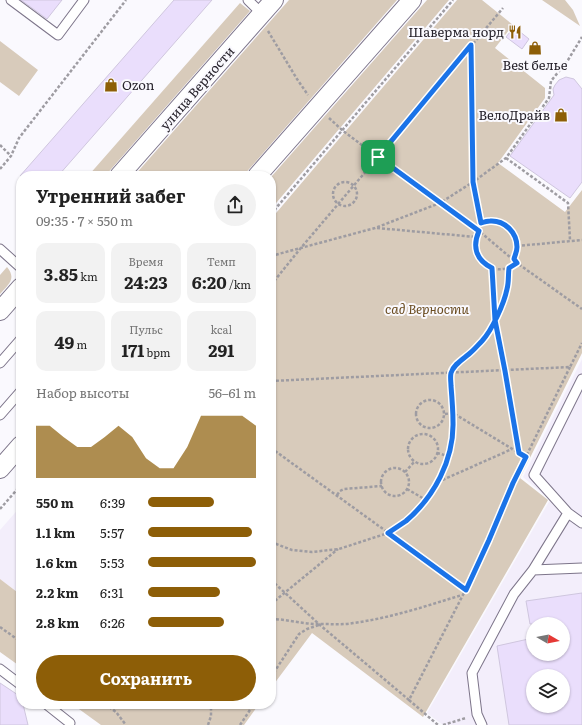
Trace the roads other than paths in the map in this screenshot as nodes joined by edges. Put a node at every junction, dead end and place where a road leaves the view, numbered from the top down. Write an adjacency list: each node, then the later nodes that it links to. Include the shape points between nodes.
1 (11, 0): 2 (lane, via 58,35)
2 (84, 0)
3 (248, 0): 6 (lane)
4 (274, 0): 6 (street, улица Верности)
5 (412, 0): 8 (street)
6 (264, 20): 7 (street, улица Верности)
7 (124, 171)
8 (261, 171)
9 (0, 250): 10 (lane)
10 (16, 264)
11 (16, 293): 12 (street)
12 (0, 311)
13 (16, 345): 14 (lane)
14 (0, 363)
15 (582, 379): 20 (lane, via 534,475)
16 (16, 396): 17 (lane)
17 (0, 414)
18 (16, 451): 19 (street)
19 (0, 469)
20 (568, 513): 21 (lane); 23 (lane)
21 (582, 523)
22 (582, 568): 23 (lane)
23 (533, 570): 28 (lane, via 514,594 472,673 477,714)
24 (0, 669): 25 (lane)
25 (16, 681)
26 (52, 709): 27 (lane)
27 (70, 723)
28 (482, 725)

